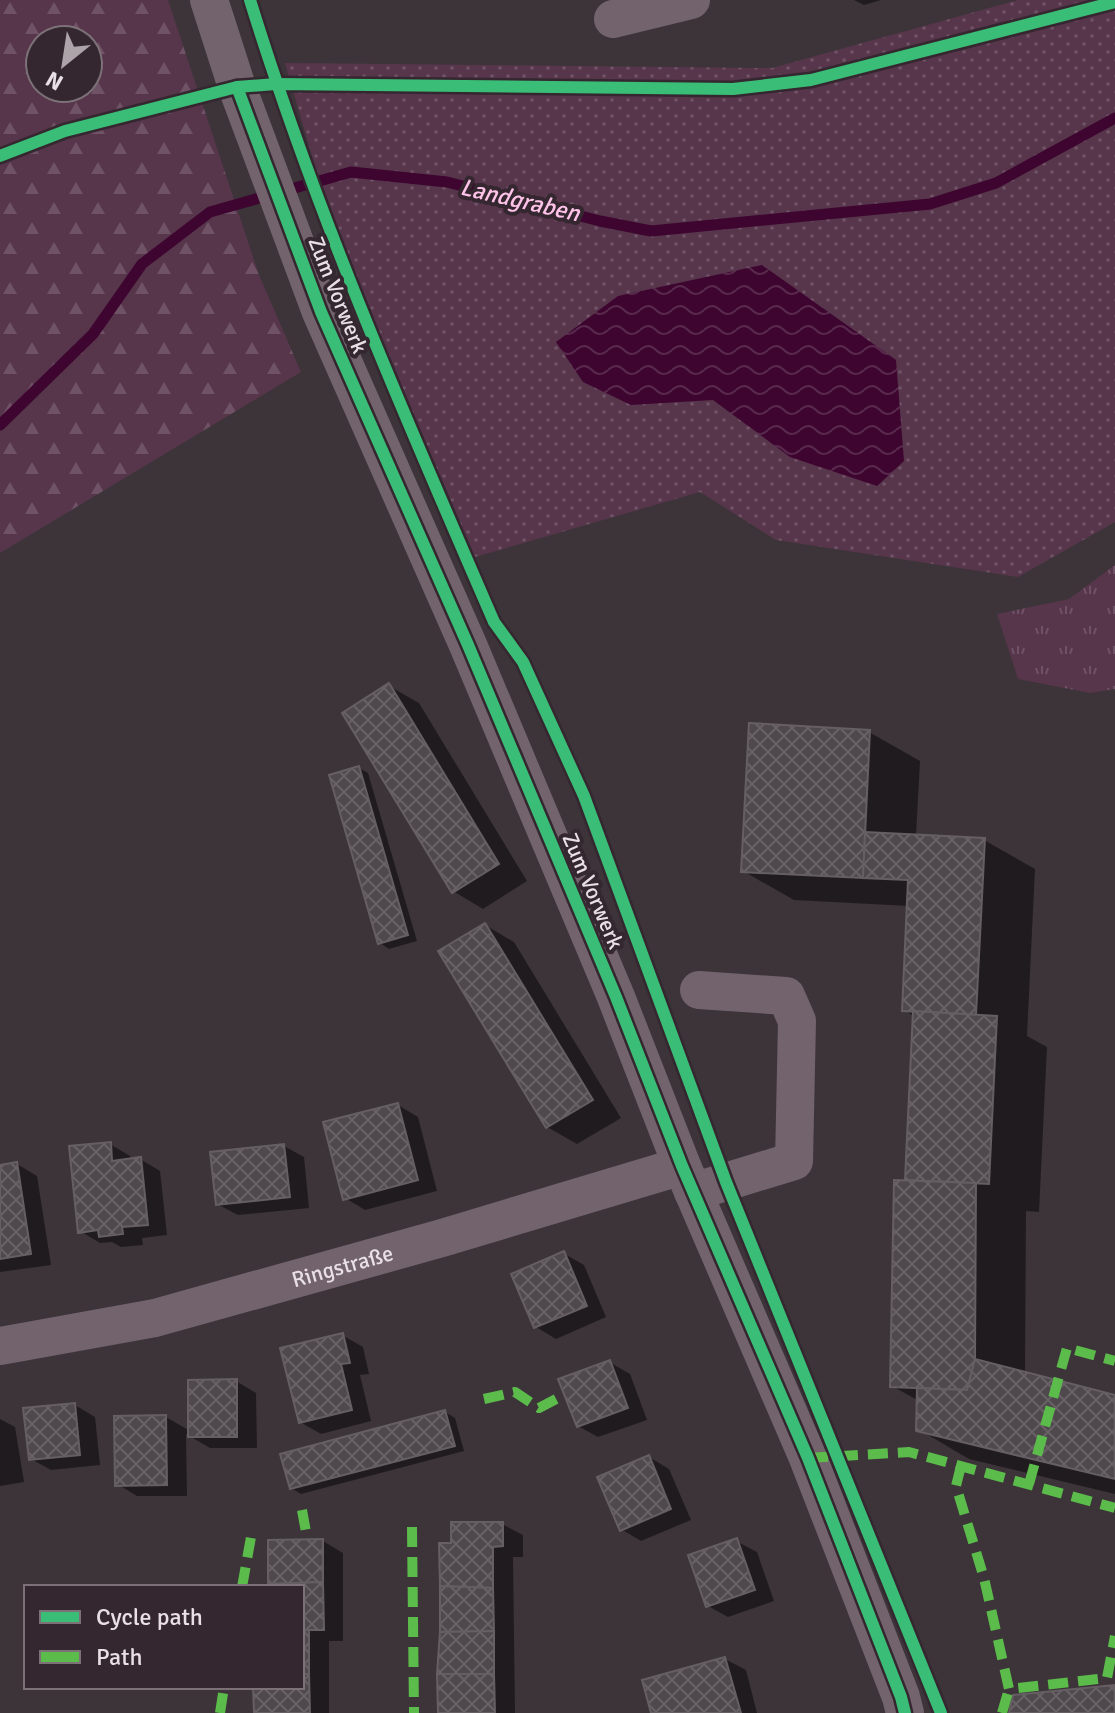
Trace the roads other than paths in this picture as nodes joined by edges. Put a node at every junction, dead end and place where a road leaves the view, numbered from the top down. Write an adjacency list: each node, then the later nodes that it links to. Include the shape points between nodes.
1 (209, 0): 5 (street, Zum Vorwerk, via 321,312 481,675)
2 (691, 0): 3 (street)
3 (613, 19)
4 (699, 990): 5 (street, Ringstraße, via 786,996 797,1021 794,1161)
5 (688, 1179): 6 (street, Ringstraße, via 442,1238 155,1318); 7 (street, Zum Vorwerk, via 808,1458)
6 (0, 1346)
7 (905, 1713)

